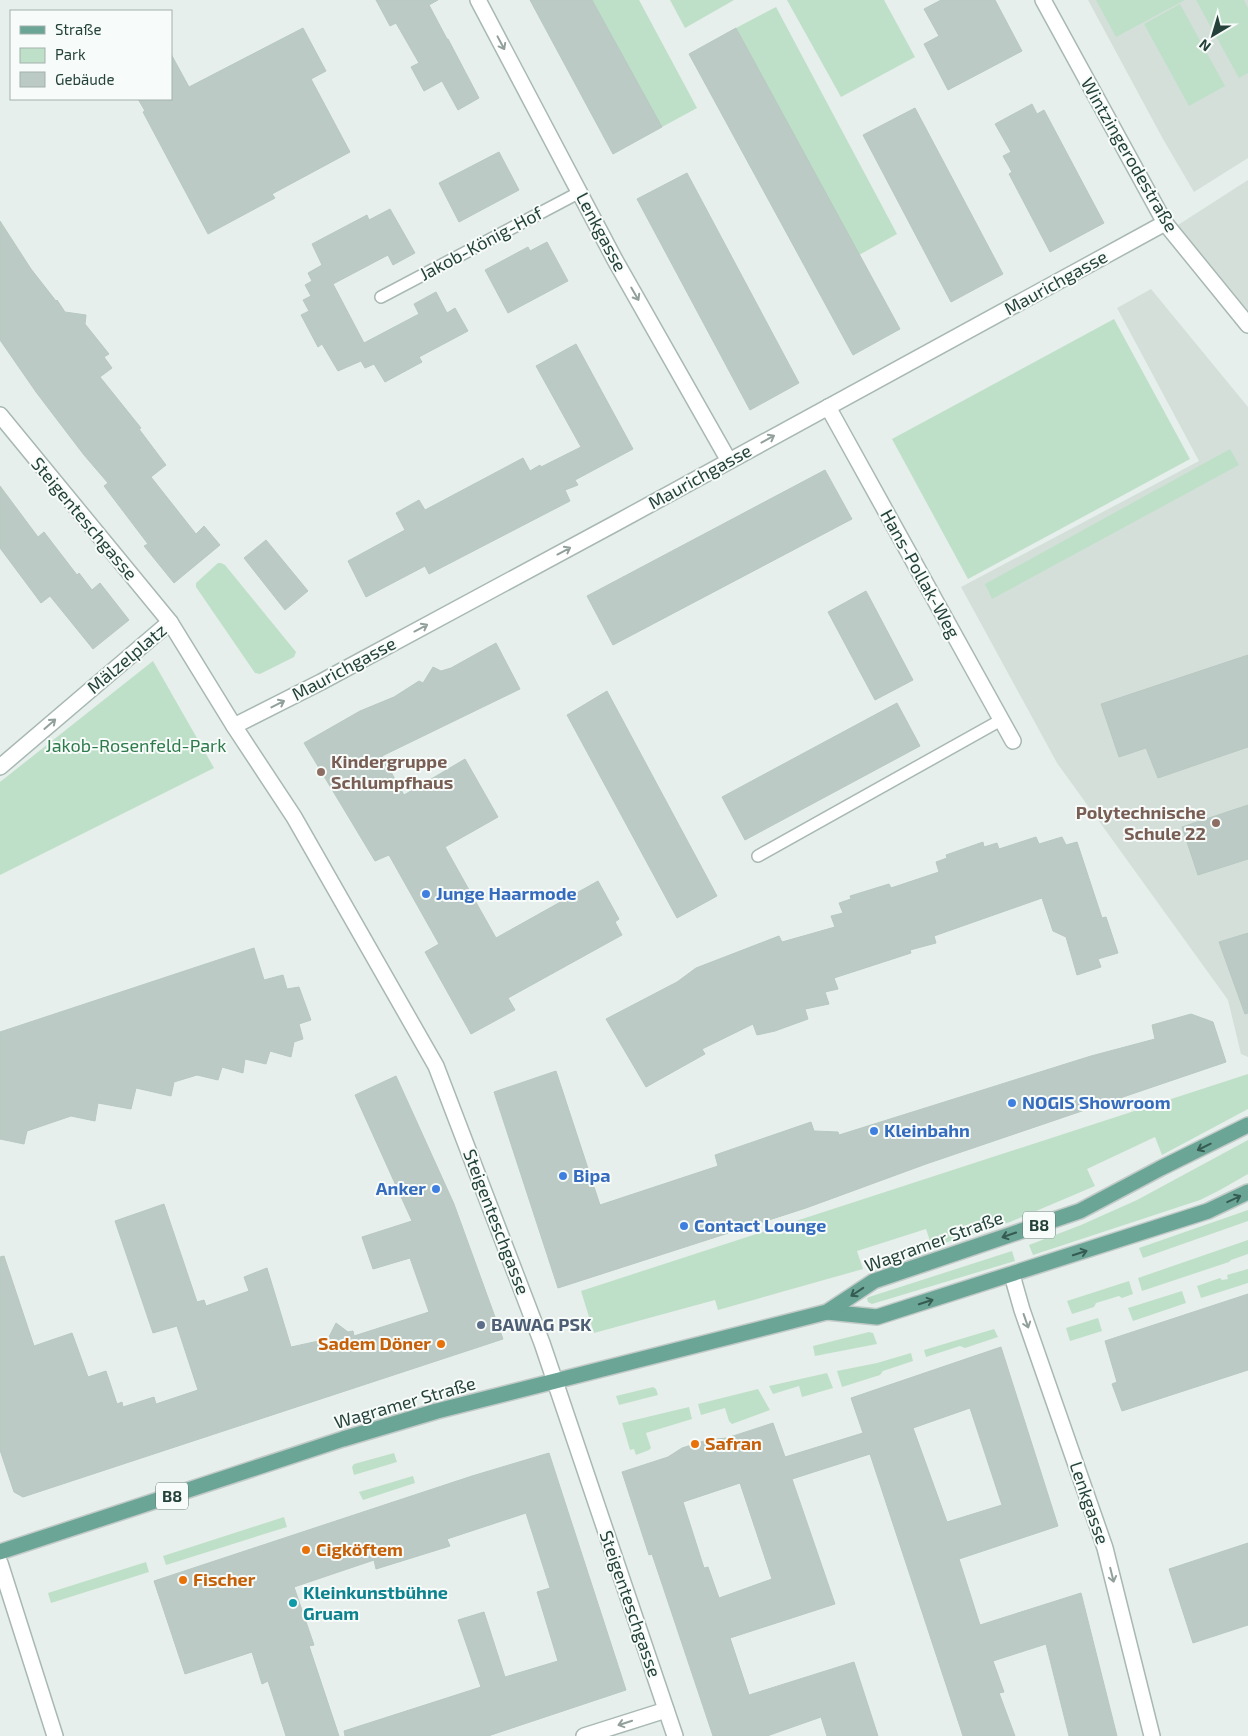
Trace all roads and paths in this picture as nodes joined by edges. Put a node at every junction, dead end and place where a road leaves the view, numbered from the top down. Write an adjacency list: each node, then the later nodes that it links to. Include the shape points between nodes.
1 (478, 0): 3 (street, Lenkgasse, one-way to 3)
2 (1042, 0): 4 (street, Wintzingerodestraße)
3 (580, 192): 5 (lane, Jakob-König-Hof); 9 (street, Lenkgasse, one-way to 9)
4 (1165, 224): 6 (street, Wintzingerodestraße); 7 (street, Maurichgasse)
5 (381, 297)
6 (1248, 325)
7 (828, 407): 9 (street, Maurichgasse, one-way to 7); 11 (street, Hans-Pollak-Weg)
8 (0, 415): 10 (street, Steigenteschgasse)
9 (729, 461): 12 (street, Maurichgasse, one-way to 9, via 330,678)
10 (170, 622): 12 (street, Mälzelplatz); 14 (street, Mälzelplatz, one-way to 10)
11 (1001, 720): 13 (street, Hans-Pollak-Weg); 16 (lane)
12 (234, 726): 15 (street, Mälzelplatz)
13 (1013, 741)
14 (0, 767)
15 (294, 817): 21 (street, Steigenteschgasse, via 436,1066)
16 (758, 856)
17 (1248, 1125): 20 (main road, Wagramer Straße / B8, one-way to 20, via 1080,1211 874,1281)
18 (1248, 1192): 19 (main road, Wagramer Straße / B8, one-way to 18, via 1208,1211)
19 (1012, 1275): 20 (main road, Wagramer Straße / B8, one-way to 19, via 877,1318); 28 (street, Lenkgasse, one-way to 28, via 1105,1548)
20 (827, 1312): 21 (main road, Wagramer Straße / B8)
21 (555, 1381): 22 (main road, Wagramer Straße / B8, via 343,1439); 24 (street, Steigenteschgasse)
22 (0, 1552)
23 (0, 1563): 25 (street)
24 (666, 1710): 26 (street, one-way to 26); 27 (street, Steigenteschgasse)
25 (55, 1736)
26 (584, 1736)
27 (675, 1736)
28 (1152, 1736)

